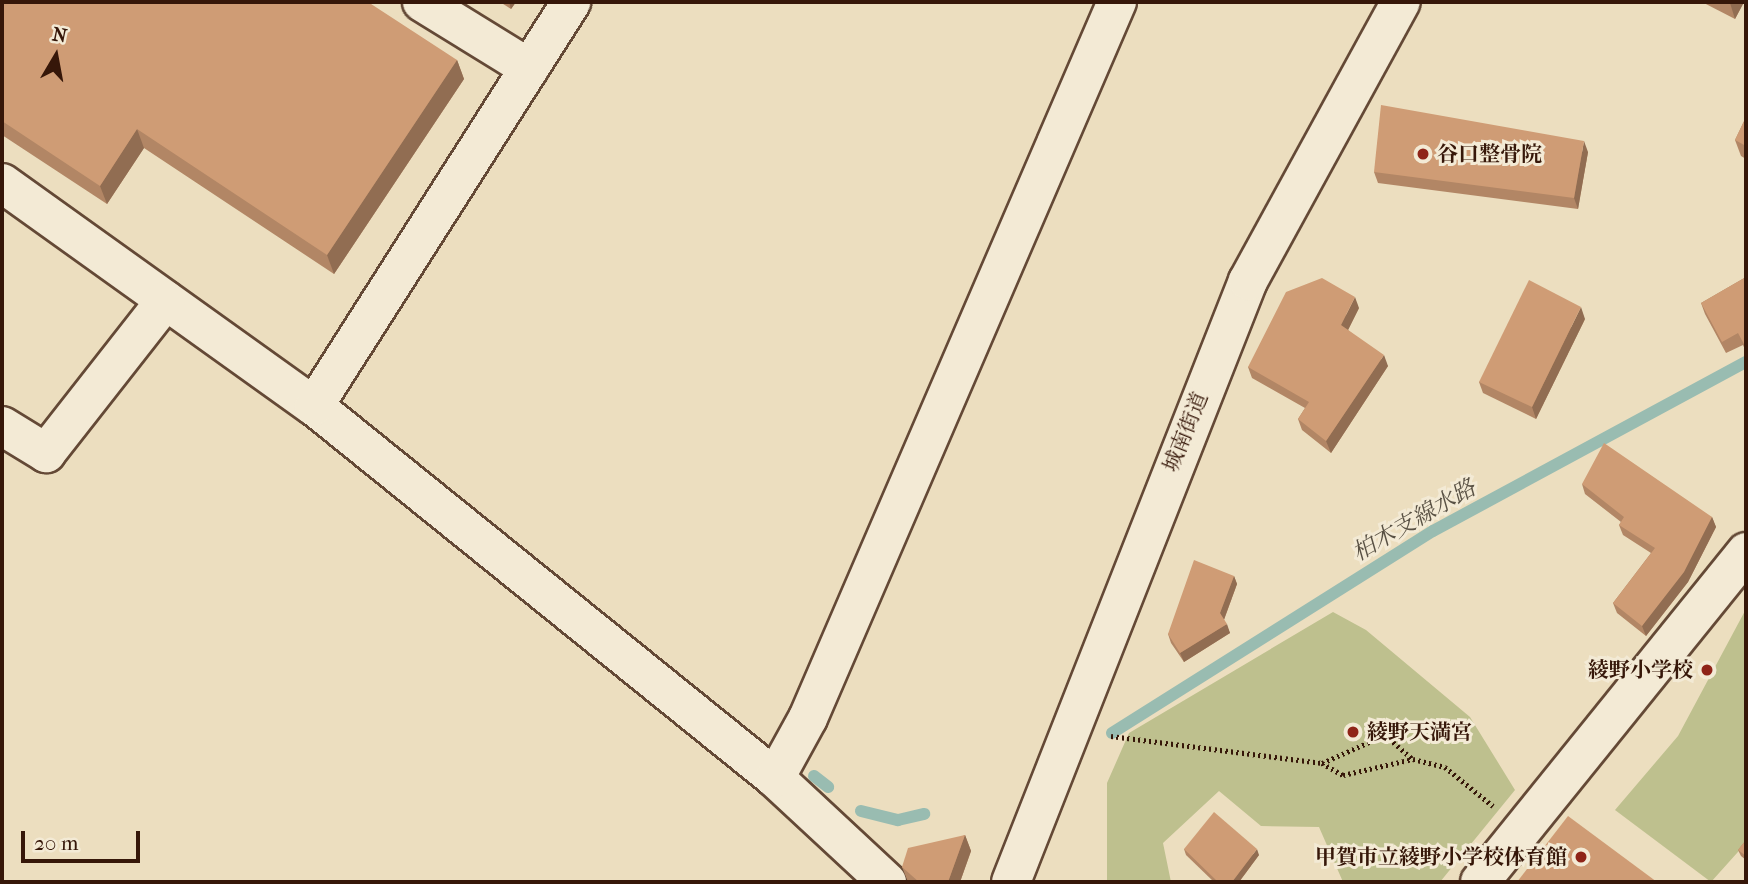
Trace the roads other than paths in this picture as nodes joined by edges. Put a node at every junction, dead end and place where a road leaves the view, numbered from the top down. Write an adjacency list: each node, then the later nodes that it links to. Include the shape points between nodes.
1 (422, 2): 5 (street)
2 (571, 2): 5 (street)
3 (1117, 2): 11 (street, via 808,718)
4 (1401, 2): 13 (street, 城南街道, via 1248,281)
5 (528, 68): 8 (street)
6 (2, 183): 7 (street)
7 (166, 300): 8 (street); 9 (street, via 46,453)
8 (314, 405): 11 (street)
9 (2, 426)
10 (1746, 552): 14 (street)
11 (775, 778): 12 (street)
12 (887, 882)
13 (1011, 882)
14 (1480, 882)

